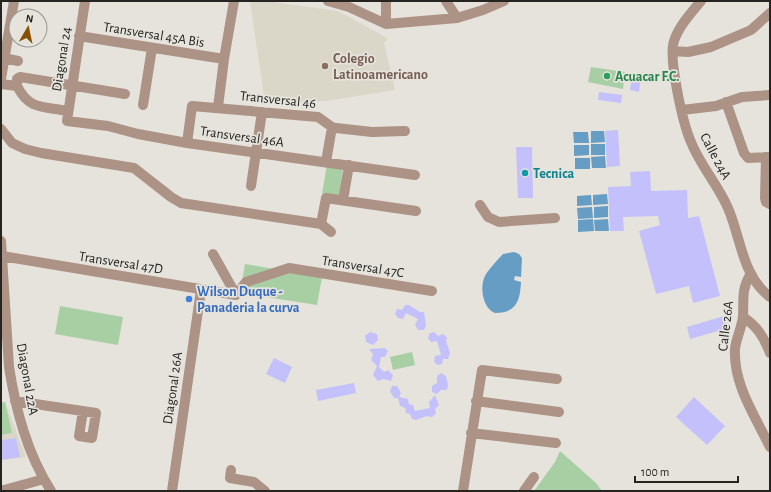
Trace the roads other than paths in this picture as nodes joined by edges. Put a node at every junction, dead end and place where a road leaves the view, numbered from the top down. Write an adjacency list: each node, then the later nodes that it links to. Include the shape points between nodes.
1 (14, 1): 15 (street)
2 (85, 1): 12 (street, Diagonal 24)
3 (234, 1): 16 (street)
4 (328, 1): 11 (street, via 350,7)
5 (386, 1): 11 (street)
6 (446, 1): 10 (street)
7 (504, 1): 10 (street)
8 (701, 1): 14 (street, Calle 24A, via 679,30 673,43)
9 (770, 14): 14 (street, via 751,30 711,47 688,52)
10 (457, 18): 11 (street)
11 (386, 24)
12 (79, 36): 13 (street, Transversal 45A Bis); 20 (street, Diagonal 24)
13 (152, 48): 16 (street, Transversal 45A Bis); 25 (street)
14 (673, 51): 27 (street, Calle 24A, via 674,75)
15 (4, 58): 17 (street); 18 (street)
16 (224, 59): 26 (street)
17 (18, 61)
18 (1, 79)
19 (1, 84): 21 (street)
20 (71, 85): 21 (street, via 20,77 17,79); 22 (street); 28 (street, Diagonal 24)
21 (17, 86): 28 (street, via 23,98 33,105)
22 (125, 94)
23 (770, 95): 24 (street, via 742,96)
24 (726, 102): 27 (street, via 716,106); 36 (street, via 744,153 748,158)
25 (143, 105)
26 (218, 108): 29 (street, Transversal 46); 34 (street, Transversal 46, via 192,106)
27 (682, 110): 51 (street, Calle 24A, via 691,142 728,208)
28 (68, 111): 30 (street, Diagonal 24)
29 (262, 112): 31 (street, Transversal 46, via 318,117); 35 (street)
30 (67, 121): 34 (street, Transversal 46A, via 108,126)
31 (332, 127): 33 (street, Transversal 46, via 372,132); 37 (street)
32 (1, 129): 46 (street, via 12,143 41,153 134,168 181,203)
33 (405, 131)
34 (187, 143): 35 (street, Transversal 46A)
35 (256, 152): 37 (street, Transversal 46A); 40 (street)
36 (768, 157): 42 (street, via 764,198)
37 (326, 162): 38 (street, Transversal 46A)
38 (349, 165): 39 (street, Transversal 46A); 41 (street)
39 (415, 175)
40 (251, 186)
41 (343, 200): 44 (street); 46 (street, via 326,198)
42 (770, 204)
43 (480, 205): 45 (street, via 488,217 499,222)
44 (416, 211)
45 (555, 218)
46 (321, 224): 47 (street)
47 (332, 232)
48 (1, 241): 50 (street, Diagonal 22A)
49 (213, 254): 54 (street)
50 (2, 256): 52 (street, Transversal 47D); 58 (street, Diagonal 22A)
51 (750, 275): 55 (street, Calle 24A); 56 (street, Calle 26A, via 742,290)
52 (201, 290): 54 (street, Transversal 47D); 72 (street, Diagonal 26A)
53 (432, 292): 54 (street, Transversal 47C, via 290,268 246,282)
54 (236, 295)
55 (770, 297)
56 (743, 317): 57 (street, via 753,323 759,331); 66 (street, Calle 26A, via 736,344 737,372)
57 (770, 353)
58 (5, 368): 60 (street, Diagonal 22A)
59 (558, 379): 61 (street, via 482,370)
60 (15, 401): 62 (street); 69 (street, Diagonal 22A, via 26,442)
61 (476, 401): 63 (street); 64 (street)
62 (83, 411): 62 (street, via 96,413 92,438 79,436)
63 (559, 412)
64 (470, 433): 65 (street); 74 (street)
65 (556, 443)
66 (770, 447)
67 (231, 470): 73 (street, via 230,478 254,482)
68 (534, 477): 75 (street)
69 (44, 479): 70 (street); 71 (street, Diagonal 22A)
70 (1, 491)
71 (51, 491)
72 (172, 491)
73 (265, 491)
74 (463, 491)
75 (524, 491)

